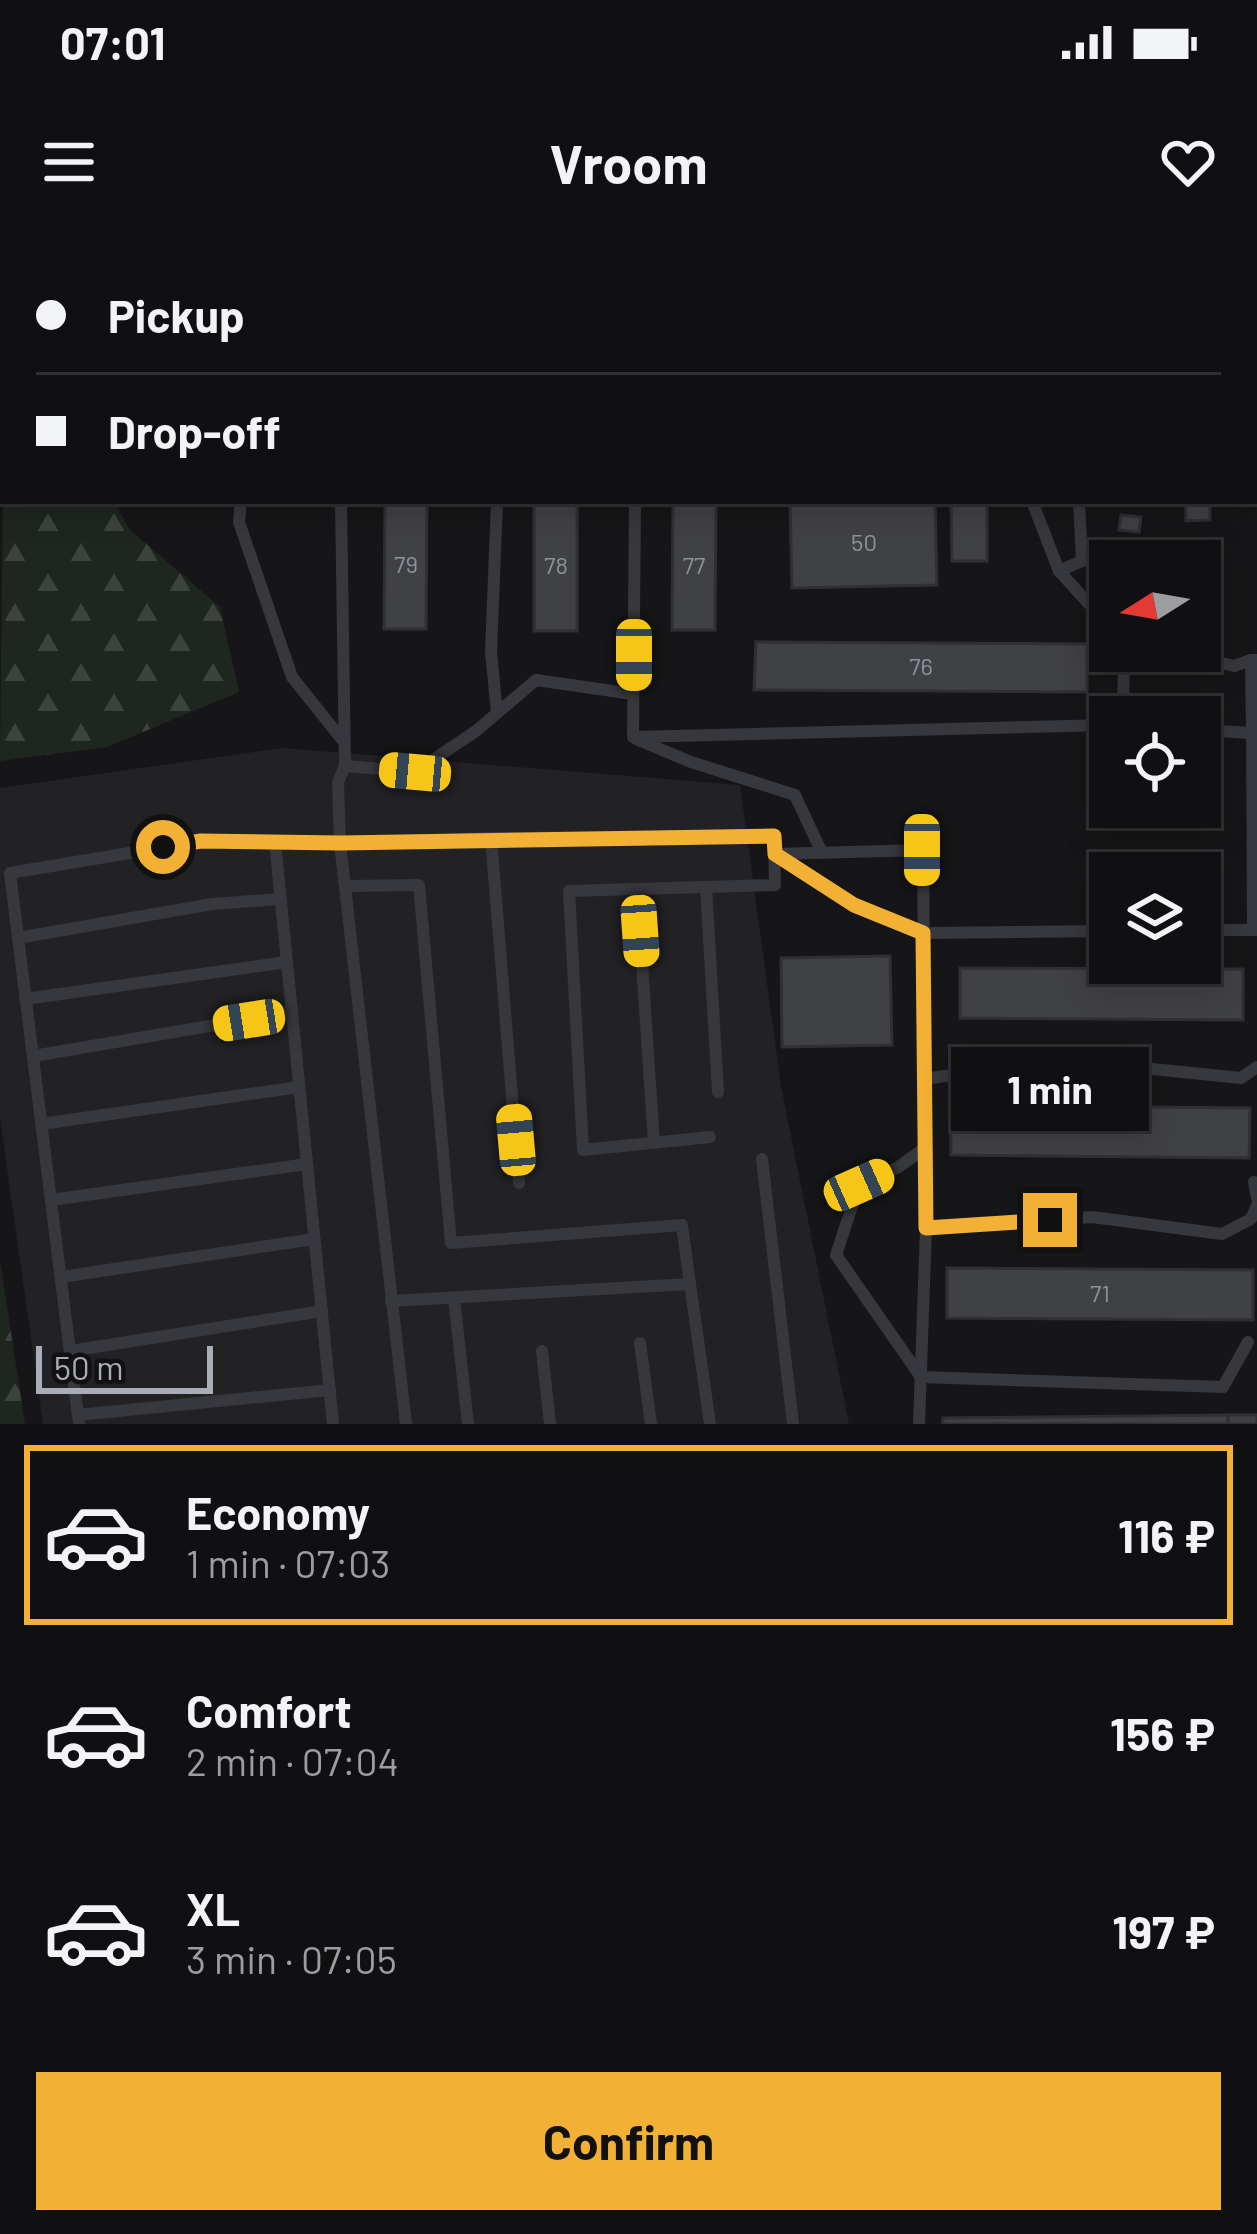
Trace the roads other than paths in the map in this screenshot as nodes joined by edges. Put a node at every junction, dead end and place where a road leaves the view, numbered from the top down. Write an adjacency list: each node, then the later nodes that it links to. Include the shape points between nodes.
1 (241, 504): 17 (lane, via 239,522 292,677)
2 (341, 504): 17 (lane)
3 (497, 504): 12 (lane)
4 (635, 504): 11 (lane)
5 (1033, 504): 7 (lane)
6 (1079, 504): 7 (lane, via 1082,561)
7 (1059, 571): 8 (lane)
8 (1089, 604)
9 (1254, 660): 10 (lane); 15 (lane)
10 (1221, 663)
11 (634, 694): 12 (lane, via 536,680); 16 (lane)
12 (497, 713): 18 (lane, via 415,772)
13 (1089, 726): 16 (lane)
14 (1221, 731): 15 (lane)
15 (1252, 733): 29 (lane)
16 (633, 737): 22 (lane, via 795,795)
17 (344, 742): 18 (lane)
18 (345, 766): 21 (lane)
19 (491, 838): 21 (lane); 23 (lane, via 774,836); 48 (lane)
20 (274, 842): 21 (lane); 27 (lane); 32 (lane, via 201,841 10,873)
21 (340, 843): 24 (lane)
22 (822, 853): 23 (lane); 31 (lane, via 922,850)
23 (775, 854): 25 (lane, via 775,885); 31 (lane, via 854,905)
24 (345, 886): 54 (lane, via 419,885 451,1243 682,1226); 56 (lane)
25 (706, 887): 26 (lane); 40 (lane)
26 (637, 889): 43 (lane); 43 (lane, via 569,891 583,1150)
27 (280, 898): 32 (lane); 33 (lane)
28 (1221, 930): 29 (lane)
29 (1255, 930)
30 (1089, 931): 31 (lane)
31 (923, 933): 38 (lane)
32 (18, 938): 34 (lane)
33 (286, 962): 34 (lane); 35 (lane)
34 (26, 999): 36 (lane)
35 (292, 1012): 36 (lane); 39 (lane)
36 (33, 1057): 41 (lane)
37 (1257, 1067): 38 (lane, via 1241,1078 1026,1064)
38 (925, 1079): 44 (lane)
39 (299, 1087): 41 (lane); 46 (lane)
40 (718, 1092)
41 (41, 1124): 49 (lane)
42 (710, 1137): 43 (lane)
43 (654, 1143)
44 (925, 1148): 51 (lane); 62 (lane, via 859,1185 836,1255)
45 (762, 1159): 71 (lane)
46 (307, 1164): 49 (lane); 52 (lane)
47 (1254, 1182): 50 (lane)
48 (519, 1183)
49 (51, 1200): 53 (lane)
50 (1257, 1202): 51 (lane, via 1251,1219 1222,1234 1092,1217)
51 (926, 1228): 62 (lane)
52 (314, 1239): 53 (lane); 57 (lane)
53 (61, 1277): 60 (lane)
54 (690, 1284): 55 (lane); 70 (lane)
55 (454, 1298): 56 (lane); 67 (lane)
56 (391, 1301): 66 (lane)
57 (322, 1311): 60 (lane); 63 (lane)
58 (1248, 1342): 62 (lane, via 1223,1387)
59 (640, 1343): 69 (lane)
60 (70, 1351): 64 (lane)
61 (542, 1351): 68 (lane)
62 (921, 1377): 72 (lane)
63 (330, 1390): 64 (lane); 65 (lane)
64 (79, 1420)
65 (333, 1424)
66 (406, 1424)
67 (468, 1424)
68 (550, 1424)
69 (651, 1424)
70 (710, 1424)
71 (793, 1424)
72 (919, 1424)

